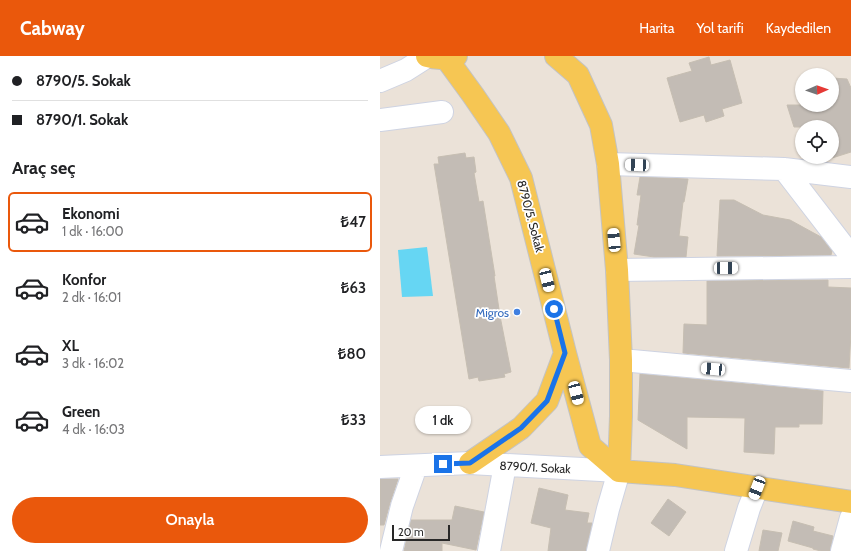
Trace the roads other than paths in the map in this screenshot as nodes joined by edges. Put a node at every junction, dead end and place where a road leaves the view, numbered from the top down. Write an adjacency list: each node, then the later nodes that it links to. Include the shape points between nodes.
1 (556, 56): 6 (main road, via 578,75 601,125)
2 (439, 57): 3 (street); 12 (main road, 8790/5. Sokak, via 473,95 499,133 521,178)
3 (380, 81)
4 (442, 112): 5 (street)
5 (380, 120)
6 (608, 164): 7 (street); 11 (main road)
7 (784, 169): 8 (street); 9 (street)
8 (851, 177)
9 (851, 256)
10 (851, 267): 11 (street)
11 (617, 270): 13 (main road)
12 (565, 353): 15 (main road, via 547,401 521,428); 19 (main road, 8790/5. Sokak, via 590,446)
13 (621, 360): 14 (street); 19 (main road)
14 (851, 381)
15 (470, 463): 16 (street, 8790/1. Sokak); 17 (street, 8790/1. Sokak)
16 (505, 465): 19 (street, 8790/1. Sokak); 24 (street)
17 (416, 466): 18 (street, 8790/1. Sokak); 23 (street, via 402,506)
18 (380, 467)
19 (619, 471): 20 (main road, via 675,475); 25 (street)
20 (757, 488): 21 (main road); 26 (street)
21 (851, 502)
22 (851, 518): 27 (street)
23 (391, 551)
24 (489, 551)
25 (598, 551)
26 (736, 551)
27 (842, 551)

